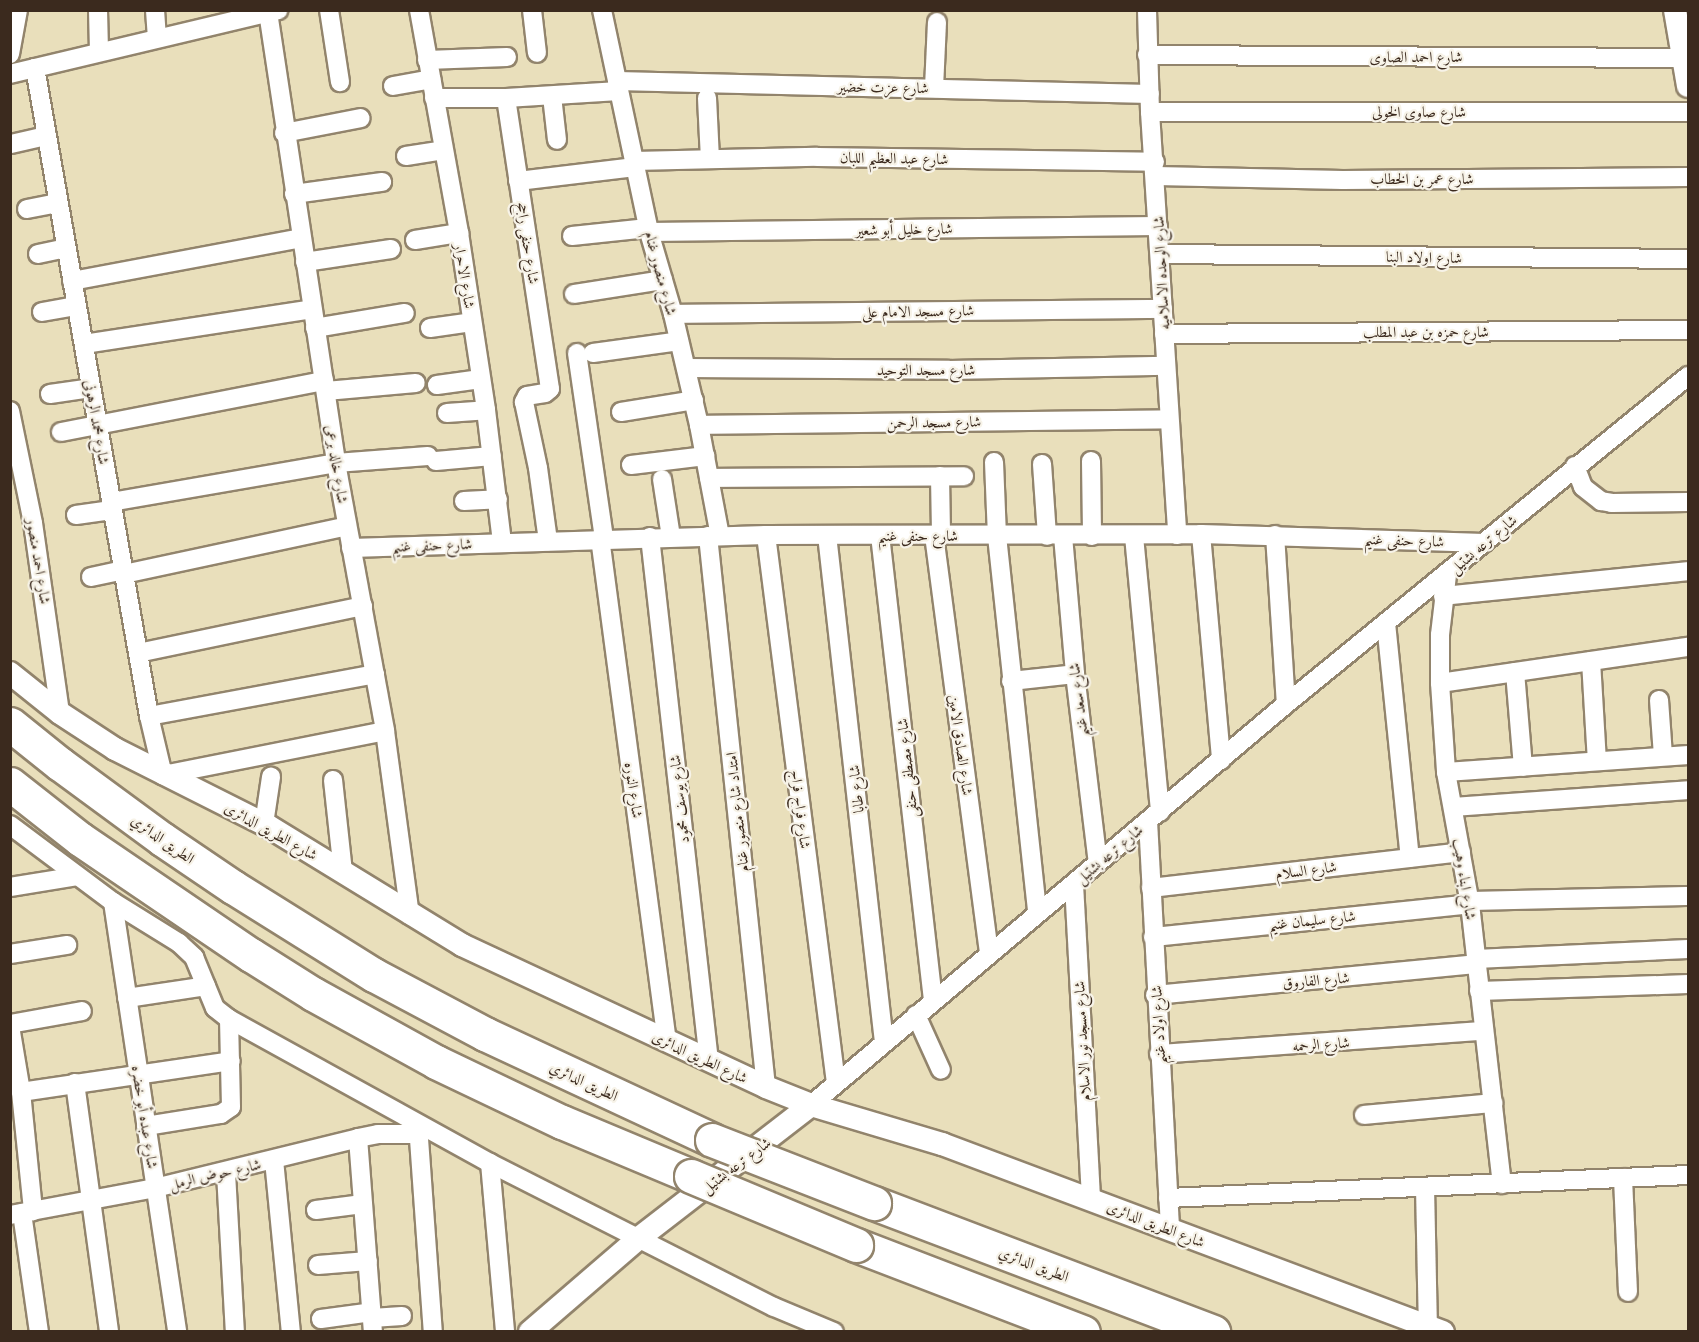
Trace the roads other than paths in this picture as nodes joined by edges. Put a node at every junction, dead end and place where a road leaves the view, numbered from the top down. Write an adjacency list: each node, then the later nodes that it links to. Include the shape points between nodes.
1 (18, 10): 16 (street)
2 (98, 10): 14 (street)
3 (155, 10): 13 (street)
4 (329, 10): 24 (street)
5 (419, 10): 20 (street, شارع الاحرار)
6 (532, 10): 15 (street)
7 (602, 10): 26 (street, شارع منصور غنام)
8 (1147, 10): 17 (street, شارع الوحده الاسلاميه)
9 (1675, 10): 19 (street)
10 (269, 12): 11 (street); 36 (street, شارع خالد برعى)
11 (216, 18): 13 (street)
12 (937, 22): 28 (street)
13 (157, 38): 14 (street)
14 (99, 52): 21 (street)
15 (537, 53)
16 (10, 54)
17 (1147, 55): 19 (street, شارع احمد الصاوى); 33 (street, شارع الوحده الاسلاميه)
18 (507, 57): 20 (street)
19 (1684, 58): 27 (street)
20 (427, 60): 23 (street, شارع الاحرار)
21 (34, 68): 22 (street); 37 (street, شارع محمد الرهونى)
22 (10, 74)
23 (431, 79): 25 (street); 30 (street, شارع الاحرار)
24 (340, 82)
25 (393, 86)
26 (618, 86): 28 (street, شارع عزت خضير); 29 (street, شارع عزت خضير); 43 (street, شارع منصور غنام)
27 (1689, 86)
28 (934, 88): 33 (street, شارع عزت خضير)
29 (552, 96): 31 (street, شارع عزت خضير); 38 (street)
30 (434, 98): 31 (street, شارع عزت خضير); 40 (street, شارع الاحرار)
31 (506, 98): 46 (street, شارع حنفى راجح)
32 (707, 98): 42 (street)
33 (1150, 103): 34 (street, شارع صاوى الخولى); 44 (street, شارع الوحده الاسلاميه)
34 (1689, 112)
35 (361, 118): 36 (street)
36 (284, 133): 48 (street, شارع خالد برعى)
37 (47, 136): 39 (street); 49 (street, شارع محمد الرهونى)
38 (557, 140)
39 (11, 144)
40 (444, 150): 41 (street); 53 (street, شارع الاحرار)
41 (406, 156)
42 (710, 159): 43 (street, شارع عبد العظيم اللبان); 44 (street, شارع عبد العظيم اللبان, via 817,157)
43 (634, 164): 46 (street, شارع عبد العظيم اللبان); 52 (street, شارع منصور غنام)
44 (1155, 169): 45 (street, شارع عمر بن الخطاب, via 1343,180); 51 (street, شارع الوحده الاسلاميه)
45 (1689, 177)
46 (518, 181): 130 (street, شارع حنفى راجح, via 550,389 527,396 525,402)
47 (382, 182): 48 (street)
48 (294, 194): 55 (street, شارع خالد برعى)
49 (58, 203): 50 (street); 57 (street, شارع محمد الرهونى)
50 (27, 209)
51 (1158, 226): 52 (street, شارع خليل أبو شعير); 60 (street, شارع الوحده الاسلاميه)
52 (649, 230): 54 (street, شارع خليل أبو شعير); 63 (street, شارع منصور غنام)
53 (459, 233): 56 (street); 72 (street, شارع الاحرار)
54 (572, 236)
55 (301, 238): 62 (street, شارع خالد برعى); 64 (street)
56 (415, 240)
57 (66, 248): 59 (street); 64 (street, شارع محمد الرهونى)
58 (392, 249): 62 (street)
59 (38, 254)
60 (1160, 254): 61 (street, شارع اولاد البنا); 68 (street, شارع الوحده الاسلاميه)
61 (1689, 259)
62 (305, 262): 67 (street, شارع خالد برعى)
63 (663, 280): 65 (street); 71 (street, شارع منصور غنام)
64 (72, 281): 66 (street, شارع محمد الرهونى)
65 (574, 294)
66 (76, 306): 69 (street); 78 (street, شارع محمد الرهونى)
67 (312, 309): 73 (street, شارع خالد برعى); 78 (street)
68 (1163, 309): 71 (street, شارع مسجد الامام على); 76 (street, شارع الوحده الاسلاميه)
69 (42, 312)
70 (405, 313): 73 (street)
71 (673, 314): 77 (street, شارع منصور غنام)
72 (472, 322): 74 (street); 82 (street, شارع الاحرار)
73 (315, 328): 85 (street, شارع خالد برعى)
74 (430, 328)
75 (1689, 330): 76 (street, شارع حمزه بن عبد المطلب)
76 (1164, 334): 79 (street, شارع الوحده الاسلاميه)
77 (679, 341): 80 (street, شارع منصور غنام); 129 (street, شارع النوره, via 585,353)
78 (84, 344): 86 (street, شارع محمد الرهونى)
79 (1166, 366): 80 (street, شارع مسجد التوحيد, via 949,370); 93 (street, شارع الوحده الاسلاميه)
80 (686, 368): 88 (street, شارع منصور غنام)
81 (1689, 376): 104 (street, شارع ترعه بشتيل)
82 (481, 378): 84 (street); 89 (street, شارع الاحرار)
83 (416, 383): 85 (street)
84 (437, 385)
85 (325, 386): 95 (street); 101 (street, شارع خالد برعى)
86 (91, 388): 87 (street); 95 (street, شارع محمد الرهونى)
87 (50, 394)
88 (693, 400): 91 (street); 94 (street, شارع منصور غنام)
89 (486, 410): 92 (street); 97 (street, شارع الاحرار)
90 (10, 411): 152 (street, شارع احمد منصور, via 33,523)
91 (621, 412)
92 (447, 413)
93 (1169, 419): 94 (street, شارع مسجد الرحمن); 117 (street, شارع الوحده الاسلاميه)
94 (699, 424): 98 (street, شارع منصور غنام)
95 (98, 425): 96 (street); 112 (street, شارع محمد الرهونى)
96 (61, 432)
97 (492, 456): 101 (street); 109 (street, شارع الاحرار)
98 (705, 456): 103 (street); 107 (street, شارع منصور غنام)
99 (1091, 461): 125 (street)
100 (994, 462): 123 (street)
101 (336, 463): 112 (street); 114 (street, شارع خالد برعى)
102 (1042, 464): 124 (street, شارع سعد غنيم)
103 (631, 465)
104 (1575, 466): 111 (street, via 1583,487 1601,501); 132 (street, شارع ترعه بشتيل)
105 (940, 476): 106 (street); 107 (street); 122 (street, شارع الصادق الامين)
106 (964, 476)
107 (709, 478): 119 (street, شارع منصور غنام)
108 (662, 479): 128 (street)
109 (498, 499): 110 (street); 131 (street, شارع الاحرار)
110 (464, 501)
111 (1689, 502)
112 (112, 506): 113 (street); 134 (street, شارع محمد الرهونى)
113 (75, 515)
114 (347, 526): 133 (street, شارع خالد برعى); 134 (street)
115 (1201, 534): 117 (street, شارع حنفى غنيم); 118 (street, شارع حنفى غنيم); 158 (street)
116 (827, 535): 120 (street, شارع حنفى غنيم); 121 (street, شارع حنفى غنيم); 202 (street, شارع طابا)
117 (1177, 535): 126 (street, شارع حنفى غنيم)
118 (1275, 535): 132 (street, شارع حنفى غنيم); 151 (street)
119 (714, 536): 120 (street, شارع حنفى غنيم); 128 (street, شارع حنفى غنيم); 210 (street, امتداد شارع منصور غنام)
120 (766, 536): 209 (street, شارع فراج فراج)
121 (880, 536): 122 (street, شارع حنفى غنيم); 195 (street, شارع مصطفى حنفى)
122 (937, 536): 123 (street, شارع حنفى غنيم); 188 (street, شارع الصادق الامين)
123 (997, 536): 124 (street, شارع حنفى غنيم); 148 (street)
124 (1055, 536): 125 (street, شارع حنفى غنيم); 147 (street, شارع سعد غنيم)
125 (1092, 536): 126 (street, شارع حنفى غنيم)
126 (1134, 536): 168 (street, شارع اولاد غنيم)
127 (650, 537): 128 (street, شارع حنفى غنيم); 129 (street, شارع حنفى غنيم); 205 (street, شارع يوسف محمود)
128 (671, 537)
129 (602, 538): 130 (street, شارع حنفى غنيم); 201 (street, شارع النوره)
130 (548, 541): 131 (street, شارع حنفى غنيم)
131 (502, 543): 133 (street, شارع حنفى غنيم)
132 (1484, 543): 136 (street, شارع ترعه بشتيل)
133 (351, 548): 139 (street, شارع خالد برعى)
134 (123, 572): 137 (street); 142 (street, شارع محمد الرهونى)
135 (1689, 572): 138 (street)
136 (1447, 575): 138 (street, شارع ابناء وهيب); 140 (street, شارع ترعه بشتيل)
137 (91, 577)
138 (1443, 596): 149 (street, شارع ابناء وهيب)
139 (363, 606): 142 (street); 146 (street, شارع خالد برعى)
140 (1386, 623): 151 (street, شارع ترعه بشتيل); 172 (street)
141 (1689, 647): 143 (street)
142 (138, 653): 153 (street, شارع محمد الرهونى)
143 (1591, 661): 144 (street); 159 (street)
144 (1515, 672): 149 (street); 160 (street)
145 (10, 673): 152 (street, شارع الطريق الدائرى)
146 (375, 674): 153 (street); 155 (street, شارع خالد برعى)
147 (1075, 674): 148 (street); 173 (street, شارع سعد غنيم)
148 (1011, 681): 182 (street)
149 (1440, 683): 161 (street, شارع ابناء وهيب)
150 (1659, 700): 157 (street)
151 (1286, 704): 158 (street, شارع ترعه بشتيل)
152 (60, 713): 162 (street, شارع الطريق الدائرى)
153 (149, 716): 162 (street, شارع محمد الرهونى)
154 (10, 724): 251 (highway, الطريق الدائري, bridge, via 162,839 233,887 374,975 485,1034 712,1140)
155 (385, 731): 162 (street); 183 (street, شارع خالد برعى)
156 (1689, 754): 157 (street)
157 (1663, 756): 159 (street)
158 (1221, 760): 168 (street, شارع ترعه بشتيل)
159 (1597, 761): 160 (street)
160 (1523, 767): 161 (street)
161 (1446, 772): 167 (street, شارع ابناء وهيب)
162 (163, 775): 169 (street, شارع الطريق الدائرى)
163 (271, 777): 169 (street)
164 (333, 780): 174 (street)
165 (10, 784): 250 (highway, bridge, via 80,839 251,956 436,1062 562,1122 856,1245)
166 (1689, 790): 167 (street)
167 (1453, 807): 171 (street, شارع ابناء وهيب)
168 (1154, 816): 173 (street, شارع ترعه بشتيل); 178 (street, شارع اولاد غنيم)
169 (264, 824): 174 (street, شارع الطريق الدائرى)
170 (10, 825): 175 (street)
171 (1461, 852): 172 (street, شارع السلام); 181 (street, شارع ابناء وهيب)
172 (1410, 858): 178 (street, شارع السلام)
173 (1098, 863): 176 (street, شارع ترعه بشتيل)
174 (343, 873): 183 (street, شارع الطريق الدائرى)
175 (77, 876): 177 (street); 180 (street)
176 (1074, 884): 182 (street, شارع ترعه بشتيل); 227 (street, شارع مسجد نور الاسلام)
177 (10, 886)
178 (1151, 888): 184 (street, شارع اولاد غنيم)
179 (1689, 896): 181 (street, شارع سليمان غنيم)
180 (112, 902): 191 (street, via 179,943 194,957); 194 (street, شارع عبده أبو خضره)
181 (1470, 903): 184 (street, شارع سليمان غنيم); 189 (street, شارع ابناء وهيب)
182 (1037, 913): 188 (street, شارع ترعه بشتيل)
183 (410, 915): 201 (street, شارع الطريق الدائرى, via 462,945)
184 (1153, 937): 193 (street, شارع اولاد غنيم)
185 (67, 945): 187 (street)
186 (1689, 949): 189 (street, شارع الفاروق)
187 (10, 954)
188 (989, 954): 195 (street, شارع ترعه بشتيل)
189 (1476, 962): 192 (street, شارع ابناء وهيب); 193 (street, شارع الفاروق)
190 (1689, 984): 192 (street)
191 (206, 986): 194 (street); 198 (street, via 214,1008)
192 (1479, 991): 200 (street, شارع ابناء وهيب)
193 (1155, 994): 203 (street, شارع اولاد غنيم)
194 (127, 998): 207 (street, شارع عبده أبو خضره)
195 (933, 1000): 197 (street, شارع ترعه بشتيل)
196 (82, 1011): 199 (street)
197 (916, 1015): 202 (street, شارع ترعه بشتيل); 206 (street)
198 (229, 1019): 204 (street); 216 (street)
199 (10, 1025): 211 (street)
200 (1483, 1031): 203 (street, شارع الرحمه); 212 (street, شارع ابناء وهيب)
201 (667, 1042): 205 (street, شارع الطريق الدائرى)
202 (884, 1042): 209 (street, شارع ترعه بشتيل)
203 (1159, 1054): 226 (street, شارع اولاد غنيم)
204 (231, 1061): 207 (street); 215 (street, via 233,1101 227,1112)
205 (709, 1061): 210 (street, شارع الطريق الدائرى)
206 (941, 1070)
207 (138, 1074): 208 (street); 215 (street, شارع عبده أبو خضره)
208 (75, 1083): 211 (street); 228 (street)
209 (836, 1083): 213 (street, شارع ترعه بشتيل)
210 (766, 1087): 213 (street, شارع الطريق الدائرى)
211 (21, 1092): 231 (street)
212 (1493, 1103): 214 (street); 223 (street, شارع ابناء وهيب)
213 (811, 1105): 227 (street, شارع الطريق الدائرى, via 942,1144); 233 (street, شارع ترعه بشتيل)
214 (1364, 1115)
215 (146, 1126): 225 (street, شارع عبده أبو خضره)
216 (419, 1129): 217 (street, شارع حوض الرمل); 219 (street); 246 (street)
217 (358, 1138): 218 (street, شارع حوض الرمل); 229 (street)
218 (274, 1160): 220 (street, شارع حوض الرمل); 245 (street)
219 (490, 1163): 233 (street); 247 (street)
220 (226, 1173): 225 (street, شارع حوض الرمل); 244 (street)
221 (1689, 1175): 222 (street)
222 (1623, 1178): 223 (street); 236 (street)
223 (1502, 1184): 224 (street)
224 (1425, 1187): 226 (street); 240 (street)
225 (155, 1188): 228 (street, شارع حوض الرمل); 243 (street, شارع عبده أبو خضره)
226 (1168, 1198): 232 (street, شارع اولاد غنيم)
227 (1091, 1199): 232 (street, شارع الطريق الدائرى)
228 (91, 1200): 231 (street, شارع حوض الرمل); 242 (street)
229 (363, 1204): 230 (street); 234 (street)
230 (316, 1210)
231 (22, 1213): 241 (street)
232 (1170, 1229): 240 (street, شارع الطريق الدائرى)
233 (639, 1238): 248 (street, شارع ترعه بشتيل); 249 (street, via 774,1307)
234 (368, 1261): 235 (street); 239 (street)
235 (318, 1265)
236 (1628, 1292)
237 (402, 1316): 239 (street)
238 (321, 1319): 239 (street)
239 (372, 1321)
240 (1435, 1329)
241 (39, 1332)
242 (109, 1332)
243 (177, 1332)
244 (235, 1332)
245 (291, 1332)
246 (433, 1332)
247 (505, 1332)
248 (530, 1332)
249 (834, 1332)
250 (1083, 1332)
251 (1213, 1332)

